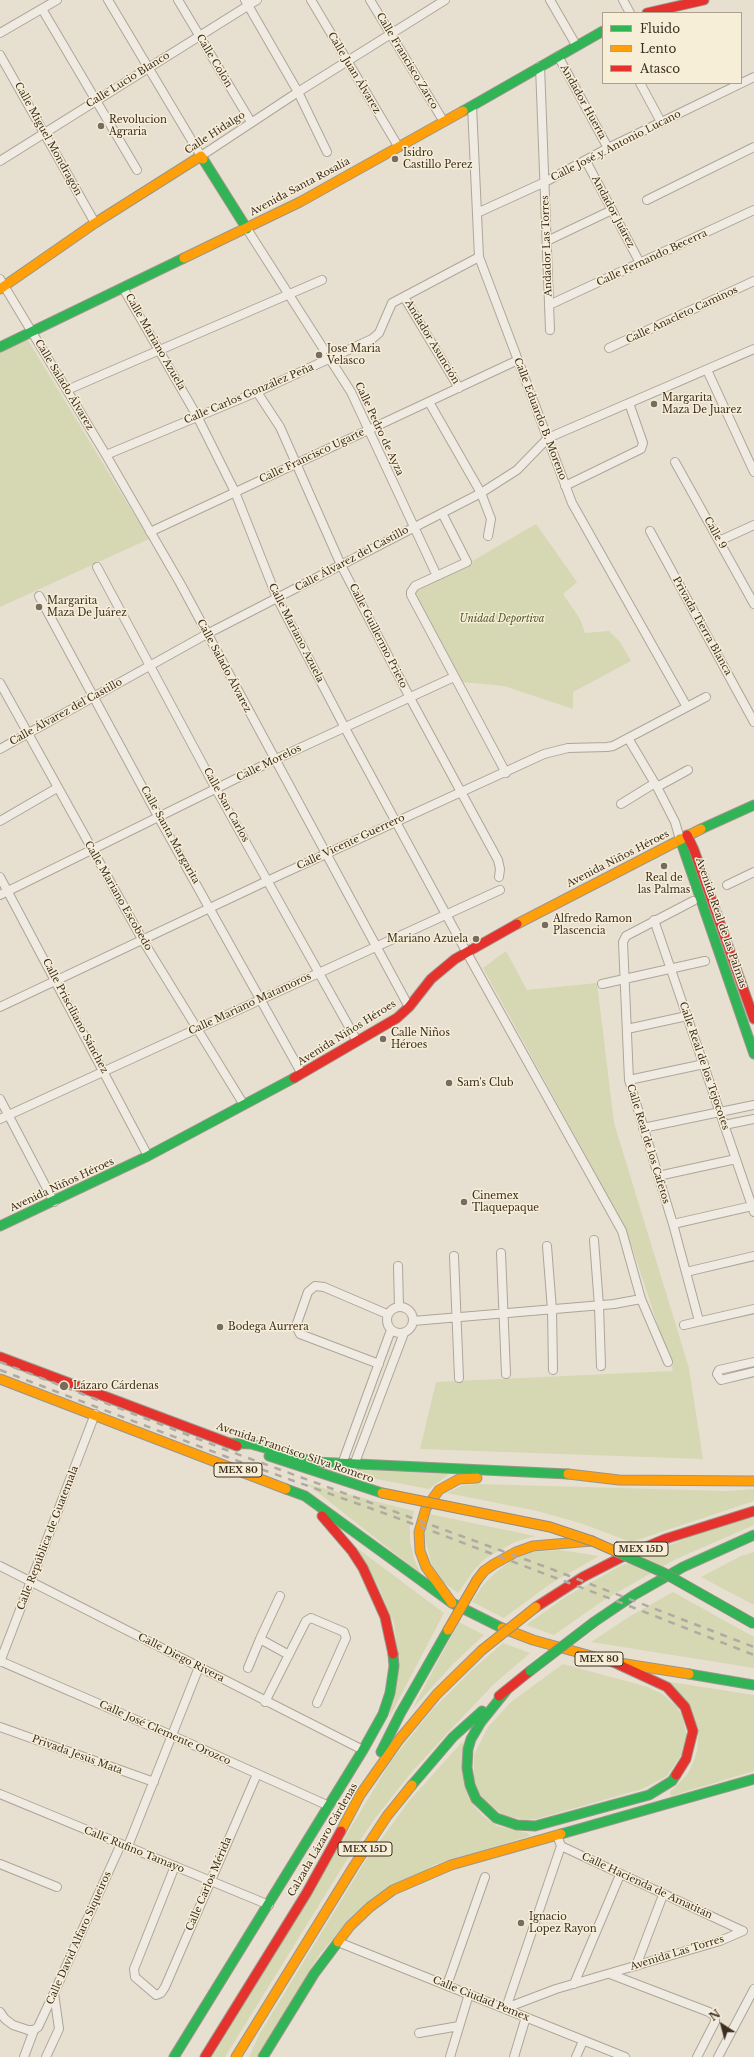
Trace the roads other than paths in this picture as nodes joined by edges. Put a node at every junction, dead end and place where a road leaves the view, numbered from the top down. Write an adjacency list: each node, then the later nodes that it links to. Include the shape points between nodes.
1 (57, 0): 13 (street)
2 (108, 0): 25 (street)
3 (178, 0): 19 (street, Calle Colón)
4 (257, 0): 12 (street, Calle Lucio Blanco)
5 (311, 0): 23 (street, Calle Juan Álvarez)
6 (370, 0): 18 (street, Calle Francisco Zarco)
7 (445, 0): 18 (street, Calle Hidalgo)
8 (550, 0): 20 (street)
9 (623, 0): 14 (street)
10 (704, 0): 11 (main road)
11 (679, 2): 15 (main road)
12 (247, 3): 19 (street, Calle Lucio Blanco); 30 (street)
13 (42, 9): 16 (street); 31 (street)
14 (629, 12)
15 (650, 12)
16 (0, 32)
17 (602, 32): 20 (main road, Avenida Santa Rosalía)
18 (390, 34): 23 (street, Calle Hidalgo); 34 (street, Calle Francisco Zarco)
19 (199, 36): 25 (street, Calle Lucio Blanco); 33 (street, Calle Colón)
20 (576, 45): 22 (main road, Avenida Santa Rosalía)
21 (0, 55): 36 (street, Calle Miguel Mondragón)
22 (558, 56): 24 (main road, Avenida Santa Rosalía); 39 (street, Andador Huerta)
23 (347, 61): 30 (street, Calle Hidalgo); 37 (street, Calle Juan Álvarez)
24 (540, 66): 32 (main road, Avenida Santa Rosalía); 45 (street, Andador Las Torres)
25 (148, 68): 31 (street, Calle Lucio Blanco); 41 (street)
26 (754, 77): 27 (street, Calle José y Antonio Lucano)
27 (742, 83)
28 (641, 84): 35 (street)
29 (740, 84): 35 (street, Calle José y Antonio Lucano)
30 (298, 92): 33 (street, Calle Hidalgo); 40 (street)
31 (96, 100): 36 (street, Calle Lucio Blanco); 44 (street)
32 (472, 106): 34 (main road, Avenida Santa Rosalía); 49 (street, Calle Eduardo B. Moreno)
33 (251, 122): 41 (street, Calle Hidalgo)
34 (444, 122): 37 (main road, Avenida Santa Rosalía)
35 (661, 122): 39 (street, Calle José y Antonio Lucano)
36 (44, 132): 42 (street, Calle Lucio Blanco); 50 (street, Calle Miguel Mondragón)
37 (398, 146): 51 (main road, Avenida Santa Rosalía)
38 (754, 147): 46 (street)
39 (608, 148): 43 (street, Calle José y Antonio Lucano)
40 (327, 152)
41 (201, 156): 50 (main road, Calle Hidalgo); 51 (main road, Calle Pedro de Ayza)
42 (0, 161)
43 (586, 161): 45 (street, Calle José y Antonio Lucano); 47 (street, Andador Juárez)
44 (137, 170)
45 (545, 182): 49 (street, Calle José y Antonio Lucano); 52 (street, Andador Las Torres)
46 (647, 200)
47 (612, 210): 52 (street); 54 (street, Andador Juárez)
48 (754, 210): 54 (street, Calle Fernando Becerra)
49 (477, 213): 53 (street, Calle Eduardo B. Moreno)
50 (95, 223): 57 (main road, Calle Hidalgo)
51 (247, 229): 58 (main road, Avenida Santa Rosalía); 59 (street, Calle Pedro de Ayza)
52 (547, 242): 61 (street, Andador Las Torres)
53 (479, 257): 60 (street, Calle Carlos González Peña); 69 (street, Calle Eduardo B. Moreno)
54 (640, 263): 61 (street, Calle Fernando Becerra)
55 (322, 280): 59 (street)
56 (754, 282): 65 (street, Calle Anacleto Caminos)
57 (1, 285): 63 (street, Calle Salado Álvarez)
58 (123, 288): 63 (main road, Avenida Santa Rosalía); 67 (street, Calle Mariano Azuela)
59 (288, 294): 67 (street); 68 (street, Calle Pedro de Ayza)
60 (404, 297): 68 (street, Calle Carlos González Peña, via 392,303 377,337); 71 (street, Andador Asunción)
61 (549, 305): 62 (street, Andador Las Torres)
62 (550, 330)
63 (31, 331): 64 (main road, Avenida Santa Rosalía); 72 (street, Calle Salado Álvarez)
64 (0, 347)
65 (609, 348)
66 (754, 349): 70 (street)
67 (158, 350): 72 (street); 76 (street, Calle Mariano Azuela)
68 (330, 359): 73 (street, Calle Carlos González Peña); 77 (street, Calle Pedro de Ayza, via 351,392)
69 (518, 360): 71 (street, Calle Francisco Ugarte); 78 (street, Calle Eduardo B. Moreno)
70 (706, 370): 75 (street); 82 (street)
71 (459, 388): 74 (street, Calle Francisco Ugarte)
72 (67, 390): 79 (street, Calle Salado Álvarez)
73 (257, 392): 76 (street, Calle Carlos González Peña); 81 (street, Calle Guillermo Prieto, via 280,426)
74 (429, 402): 77 (street, Calle Francisco Ugarte); 85 (street)
75 (629, 403): 78 (street); 83 (street, via 643,443 642,447)
76 (197, 416): 79 (street, Calle Carlos González Peña); 84 (street, Calle Mariano Azuela)
77 (368, 430): 81 (street, Calle Francisco Ugarte); 88 (street, Calle Pedro de Ayza)
78 (548, 438): 83 (street, Calle Eduardo B. Moreno); 85 (street, Calle Álvarez del Castillo, via 518,470)
79 (106, 455): 90 (street, Calle Salado Álvarez)
80 (675, 462): 92 (street, Calle 9)
81 (296, 464): 84 (street, Calle Francisco Ugarte); 93 (street, Calle Guillermo Prieto)
82 (754, 472)
83 (565, 486): 107 (street, Calle Eduardo B. Moreno, via 572,503)
84 (235, 492): 90 (street, Calle Francisco Ugarte); 98 (street, Calle Mariano Azuela)
85 (481, 493): 86 (street, Calle Álvarez del Castillo); 91 (street, via 491,520)
86 (442, 513): 88 (street, Calle Álvarez del Castillo); 95 (street, via 466,562)
87 (754, 525): 92 (street)
88 (413, 528): 93 (street, Calle Álvarez del Castillo); 95 (street, Calle Pedro de Ayza)
89 (650, 531): 108 (street, Privada Tierra Blanca)
90 (150, 532): 100 (street, Calle Salado Álvarez)
91 (488, 536)
92 (720, 541): 96 (street, Calle 9)
93 (341, 565): 98 (street, Calle Álvarez del Castillo); 106 (street, Calle Guillermo Prieto)
94 (97, 567): 101 (street, Calle San Carlos)
95 (437, 576): 102 (street, via 415,586 411,592 412,599)
96 (752, 594): 99 (street, Calle 9)
97 (39, 596): 104 (street, Calle Santa Margarita)
98 (277, 598): 100 (street, Calle Álvarez del Castillo); 109 (street, Calle Mariano Azuela)
99 (754, 604)
100 (207, 634): 101 (street, Calle Álvarez del Castillo); 113 (street, Calle Salado Álvarez)
101 (150, 665): 104 (street, Calle Álvarez del Castillo); 118 (street, Calle San Carlos)
102 (454, 677): 106 (street, Calle Morelos); 115 (street)
103 (1, 686): 110 (street, Calle Mariano Escobedo)
104 (94, 696): 110 (street, Calle Álvarez del Castillo); 122 (street, Calle Santa Margarita)
105 (706, 697): 107 (street, Calle Vicente Guerrero)
106 (410, 698): 109 (street, Calle Morelos); 119 (street, Calle Guillermo Prieto)
107 (687, 707): 111 (street, Calle Vicente Guerrero)
108 (754, 722)
109 (345, 728): 113 (street, Calle Morelos); 124 (street, Calle Mariano Azuela)
110 (28, 733): 112 (street, Calle Álvarez del Castillo); 117 (street, Calle Mariano Escobedo)
111 (628, 738): 115 (street, Calle Vicente Guerrero, via 607,747 559,749); 116 (street, Avenida Real de las Palmas)
112 (0, 749)
113 (274, 760): 118 (street, Calle Morelos); 127 (street, Calle Salado Álvarez)
114 (688, 770): 116 (street)
115 (506, 772): 119 (street, Calle Vicente Guerrero)
116 (656, 785): 120 (street); 125 (street, Avenida Real de las Palmas)
117 (57, 788): 123 (street); 126 (street, Calle Mariano Escobedo)
118 (216, 789): 122 (street, Calle Morelos); 131 (street, Calle San Carlos)
119 (460, 792): 124 (street, Calle Vicente Guerrero); 130 (street, Calle Guillermo Prieto, via 498,860)
120 (621, 804)
121 (754, 805): 125 (main road, Avenida Niños Héroes)
122 (159, 818): 126 (street, Calle Morelos); 136 (street, Calle Santa Margarita)
123 (0, 821)
124 (395, 821): 127 (street, Calle Vicente Guerrero); 137 (street, Calle Mariano Azuela)
125 (683, 837): 141 (main road, Avenida Niños Héroes); 152 (main road, Avenida Real de las Palmas, via 694,850); 156 (main road, Avenida Real de las Palmas)
126 (92, 851): 134 (street, Calle Morelos); 139 (street, Calle Mariano Escobedo)
127 (325, 854): 131 (street, Calle Vicente Guerrero); 140 (street, Calle Salado Álvarez)
128 (754, 872): 132 (street)
129 (0, 877): 134 (street, Calle Prisciliano Sánchez)
130 (499, 877)
131 (267, 880): 136 (street, Calle Vicente Guerrero); 144 (street, Calle San Carlos)
132 (727, 885)
133 (500, 890): 137 (street, Calle Mariano Matamoros)
134 (4, 893): 146 (street, Calle Prisciliano Sánchez)
135 (693, 901): 138 (street)
136 (210, 907): 139 (street, Calle Vicente Guerrero); 148 (street, Calle Santa Margarita)
137 (446, 915): 140 (street, Calle Mariano Matamoros); 141 (street, Calle Mariano Azuela)
138 (654, 920): 143 (street, Calle Real de los Tejocotes); 145 (street, Calle Real de los Cafetos, via 624,938)
139 (142, 939): 146 (street, Calle Vicente Guerrero); 153 (street, Calle Mariano Escobedo)
140 (376, 947): 144 (street, Calle Mariano Matamoros); 150 (street, Calle Salado Álvarez)
141 (467, 953): 150 (main road, Avenida Niños Héroes, via 442,969); 184 (street, Calle Mariano Azuela, via 622,1231)
142 (705, 961): 143 (street)
143 (671, 969): 145 (street); 151 (street, Calle Real de los Tejocotes)
144 (318, 973): 148 (street, Calle Mariano Matamoros); 155 (street, Calle San Carlos)
145 (625, 978): 147 (street); 154 (street, Calle Real de los Cafetos)
146 (56, 980): 149 (street, Calle Vicente Guerrero); 158 (street, Calle Prisciliano Sánchez)
147 (602, 984)
148 (261, 999): 153 (street, Calle Mariano Matamoros); 159 (street, Calle Santa Margarita)
149 (0, 1007)
150 (409, 1007): 155 (main road, Avenida Niños Héroes, via 397,1018)
151 (687, 1016): 154 (street); 157 (street, Calle Real de los Tejocotes)
152 (754, 1019)
153 (197, 1029): 158 (street, Calle Mariano Matamoros); 162 (street, Calle Mariano Escobedo)
154 (627, 1029): 160 (street, Calle Real de los Cafetos)
155 (357, 1042): 159 (main road, Avenida Niños Héroes)
156 (754, 1054)
157 (704, 1064): 160 (street); 164 (street, Calle Real de los Tejocotes)
158 (104, 1071): 165 (street, Calle Mariano Matamoros); 170 (street, Calle Prisciliano Sánchez)
159 (302, 1074): 162 (main road, Avenida Niños Héroes)
160 (629, 1080): 169 (street, Calle Real de los Cafetos)
161 (0, 1099): 165 (street)
162 (244, 1105): 170 (main road, Avenida Niños Héroes)
163 (754, 1105): 164 (street)
164 (720, 1112): 168 (street, Calle Real de los Tejocotes); 169 (street)
165 (8, 1115): 167 (street, Calle Mariano Matamoros); 173 (street)
166 (754, 1118): 168 (street)
167 (0, 1119)
168 (724, 1125): 171 (street, Calle Real de los Tejocotes)
169 (643, 1128): 172 (street, Calle Real de los Cafetos)
170 (148, 1156): 173 (main road, Avenida Niños Héroes)
171 (736, 1159): 172 (street); 174 (street, Calle Real de los Tejocotes)
172 (658, 1176): 175 (street, Calle Real de los Cafetos)
173 (54, 1202): 176 (main road, Avenida Niños Héroes)
174 (753, 1209): 175 (street)
175 (673, 1224): 183 (street, Calle Real de los Cafetos)
176 (0, 1226)
177 (594, 1240): 185 (street)
178 (547, 1246): 188 (street)
179 (501, 1253): 190 (street)
180 (454, 1256): 191 (street)
181 (754, 1256): 183 (street)
182 (398, 1266): 186 (street)
183 (686, 1272): 192 (street, Calle Real de los Cafetos)
184 (641, 1299): 185 (street); 198 (street, Calle Mariano Azuela)
185 (599, 1306): 188 (street); 201 (street)
186 (399, 1307): 189 (street); 193 (street, via 406,1308 412,1314)
187 (754, 1309): 192 (street)
188 (552, 1310): 190 (street); 202 (street)
189 (387, 1314): 195 (street, via 387,1324); 200 (street, via 324,1287 315,1286 308,1292 296,1326 300,1334)
190 (504, 1314): 191 (street); 204 (street)
191 (456, 1318): 193 (street); 205 (street)
192 (699, 1321): 194 (street)
193 (413, 1322): 196 (street, via 410,1329)
194 (684, 1324)
195 (391, 1330): 196 (street, via 397,1334); 200 (street)
196 (404, 1333): 208 (street)
197 (0, 1357): 210 (main road, Avenida Francisco Silva Romero / MEX 80)
198 (668, 1362)
199 (754, 1362): 203 (street, via 719,1370 717,1374 721,1380)
200 (379, 1364): 207 (street)
201 (601, 1366)
202 (554, 1370)
203 (754, 1372)
204 (506, 1374)
205 (459, 1378)
206 (0, 1379): 209 (main road, MEX 80)
207 (365, 1402): 208 (street); 211 (street)
208 (376, 1406): 212 (street)
209 (95, 1414): 215 (main road, MEX 80); 222 (street, Calle República de Guatemala)
210 (228, 1442): 211 (main road, via 251,1444 315,1462); 218 (main road, Avenida Francisco Silva Romero / MEX 80, bridge, via 382,1493 550,1528)
211 (342, 1464): 212 (main road)
212 (354, 1465): 213 (main road, via 575,1474)
213 (619, 1480): 214 (main road); 224 (main road, via 575,1484 467,1478 452,1482 439,1490 424,1512 418,1544 426,1567)
214 (754, 1481)
215 (305, 1496): 224 (main road, MEX 80); 238 (main road, via 336,1531 363,1568 385,1617 393,1646 394,1666 390,1693 383,1714)
216 (754, 1511): 243 (main road, Calzada Lázaro Cárdenas / MEX 15D, bridge, via 665,1539 620,1558 583,1577 536,1607 482,1650 432,1700 398,1741)
217 (754, 1535): 220 (main road, MEX 15D)
218 (592, 1541): 225 (main road, MEX 80, bridge, via 664,1573); 243 (main road, bridge, via 534,1546 516,1552 484,1571 400,1714)
219 (754, 1541): 220 (main road)
220 (731, 1546): 233 (main road, MEX 15D, bridge, via 677,1571 634,1595 594,1622)
221 (0, 1566): 222 (street, Calle Diego Rivera)
222 (32, 1583): 228 (street, Calle República de Guatemala); 230 (street, Calle Diego Rivera)
223 (280, 1596): 226 (street)
224 (452, 1603): 229 (main road, MEX 80, via 495,1625 533,1640)
225 (754, 1624)
226 (260, 1639): 227 (street); 231 (street)
227 (289, 1654): 234 (street); 235 (street, via 309,1619 313,1618 345,1634 346,1638)
228 (0, 1662): 237 (street, Calle José Clemente Orozco)
229 (613, 1662): 232 (main road, MEX 80); 233 (main road, via 667,1687 685,1706 693,1731 686,1759 672,1781 649,1795 535,1826 517,1825 496,1818 476,1799 470,1785 467,1768 471,1739)
230 (199, 1667): 234 (street, Calle Diego Rivera); 237 (street, Calle David Alfaro Siqueiros)
231 (248, 1668)
232 (754, 1685)
233 (506, 1691): 269 (main road, MEX 15D, via 453,1737 387,1816)
234 (264, 1702): 238 (street, Calle Diego Rivera)
235 (317, 1703)
236 (0, 1727): 241 (street, Privada Jesús Mata)
237 (171, 1735): 239 (street, Calle José Clemente Orozco); 241 (street, Calle David Alfaro Siqueiros)
238 (363, 1750): 244 (main road)
239 (256, 1774): 244 (street, Calle José Clemente Orozco); 252 (street, Calle Carlos Mérida)
240 (754, 1779): 245 (main road)
241 (154, 1782): 246 (street, Calle David Alfaro Siqueiros)
242 (0, 1794): 246 (street, Calle Rufino Tamayo)
243 (360, 1795): 260 (main road, Calzada Lázaro Cárdenas / MEX 15D, via 306,1894)
244 (329, 1806): 255 (main road)
245 (557, 1835): 247 (street); 257 (main road, via 451,1865 393,1890 370,1907)
246 (124, 1845): 249 (street, Calle Rufino Tamayo); 264 (street, Calle David Alfaro Siqueiros)
247 (561, 1846): 250 (street, Calle Hacienda de Amatitán); 266 (street)
248 (0, 1864): 253 (street)
249 (174, 1866): 252 (street, Calle Rufino Tamayo); 252 (street, Calle Carlos Mérida, via 134,1969 135,1977 155,1994 161,1993)
250 (620, 1875): 254 (street, Calle Hacienda de Amatitán); 261 (street)
251 (485, 1877): 262 (street)
252 (211, 1881): 255 (street, Calle Rufino Tamayo)
253 (58, 1887)
254 (663, 1895): 256 (street, Calle Hacienda de Amatitán); 258 (street)
255 (269, 1904): 276 (main road)
256 (743, 1931): 258 (street, Avenida Las Torres, via 720,1941)
257 (338, 1942): 262 (street, Calle Ciudad Pemex); 281 (main road, via 314,1974)
258 (636, 1966): 259 (street, Avenida Las Torres)
259 (610, 1974): 261 (street, Avenida Las Torres); 286 (street, Avenida Las Torres, via 709,2012 715,2017 715,2022)
260 (254, 1979): 277 (main road); 278 (main road, Calzada Lázaro Cárdenas / MEX 15D)
261 (574, 1984): 266 (street, Avenida Las Torres)
262 (447, 1985): 265 (street, Calle Ciudad Pemex)
263 (754, 1989): 287 (street)
264 (54, 1993): 271 (street, Calle David Alfaro Siqueiros, via 38,2027); 275 (street, via 59,2029)
265 (469, 1994): 266 (street, Calle Ciudad Pemex); 270 (street)
266 (506, 2008): 268 (street, Calle Ciudad Pemex)
267 (0, 2012): 271 (street, via 13,2025)
268 (526, 2017): 273 (street, Calle Ciudad Pemex); 283 (street)
269 (256, 2025): 279 (main road, MEX 15D); 280 (main road)
270 (459, 2026): 272 (street); 282 (street)
271 (34, 2030): 274 (street, Calle David Alfaro Siqueiros)
272 (419, 2033)
273 (583, 2041): 284 (street); 285 (street, Calle Ciudad Pemex)
274 (24, 2057)
275 (46, 2057)
276 (174, 2057)
277 (194, 2057)
278 (205, 2057)
279 (236, 2057)
280 (241, 2057)
281 (263, 2057)
282 (450, 2057)
283 (514, 2057)
284 (576, 2057)
285 (624, 2057)
286 (697, 2057)
287 (718, 2057)

